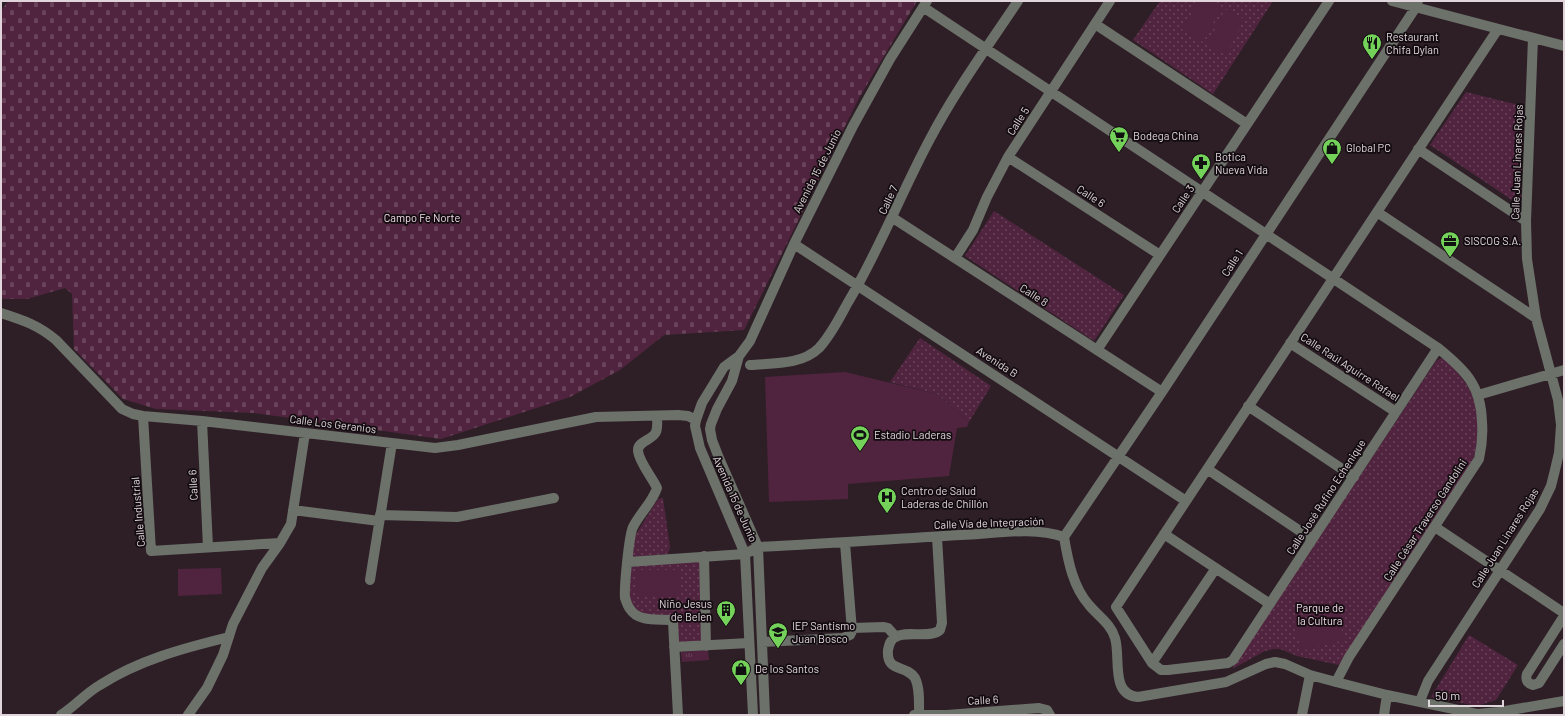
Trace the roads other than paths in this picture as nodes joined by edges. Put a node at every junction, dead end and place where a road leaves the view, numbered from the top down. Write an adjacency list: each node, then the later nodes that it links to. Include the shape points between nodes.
1 (1018, 1): 11 (street, Calle 7)
2 (1110, 1): 7 (street, Calle 5)
3 (1329, 1): 13 (street, Calle 3)
4 (1392, 1): 6 (street)
5 (925, 4): 11 (street, Calle César Traverso Gandolini); 21 (street, Avenida 15 de Junio, via 890,59 853,126)
6 (1417, 4): 8 (street); 20 (street, Calle 1)
7 (1095, 24): 12 (street, Calle 5); 13 (street)
8 (1498, 29): 9 (street); 14 (street)
9 (1533, 38): 10 (street); 19 (street, Calle Juan Linares Rojas)
10 (1564, 46)
11 (986, 49): 12 (street, Calle César Traverso Gandolini); 18 (street, Calle 7, via 950,103 930,139)
12 (1051, 92): 15 (street, Calle 5); 16 (street, Calle César Traverso Gandolini)
13 (1247, 124): 16 (street, Calle 3)
14 (1418, 149): 17 (street); 19 (street)
15 (1008, 157): 22 (street, Calle 6); 23 (street, Calle 5, via 973,230)
16 (1202, 192): 20 (street, Calle César Traverso Gandolini); 22 (street, Calle 3)
17 (1376, 212): 24 (street); 27 (street)
18 (893, 218): 23 (street, Calle 8); 25 (street, Calle 7)
19 (1526, 221): 27 (street, Calle Juan Linares Rojas, via 1529,276)
20 (1266, 234): 24 (street, Calle César Traverso Gandolini); 35 (street, Calle 1)
21 (794, 244): 25 (street, Avenida B); 31 (street, Avenida 15 de Junio, via 750,341)
22 (1160, 255): 30 (street, Calle 3)
23 (956, 258): 30 (street, Calle 8)
24 (1333, 278): 28 (street); 29 (street, Calle César Traverso Gandolini)
25 (858, 286): 32 (street, Calle 7, via 830,333 814,352 796,361); 45 (street, Avenida B)
26 (1, 313): 39 (street, Calle Los Geranios, via 24,320 46,332 122,409)
27 (1536, 318): 34 (street, Calle Juan Linares Rojas)
28 (1290, 343): 37 (street); 38 (street, Calle Raúl Aguirre Rafael)
29 (1438, 348): 36 (street, Calle César Traverso Gandolini, via 1462,370); 38 (street, Calle José Rufino Echenique)
30 (1097, 350): 35 (street, Calle 8)
31 (739, 356): 41 (street, Avenida 15 de Junio, via 718,375 702,403); 60 (street, Avenida 15 de Junio, via 732,381 711,424 711,434)
32 (750, 365)
33 (1564, 370): 34 (street)
34 (1552, 374): 36 (street); 65 (street, Calle Juan Linares Rojas, via 1561,425 1559,453 1551,486 1540,509)
35 (1162, 392): 45 (street, Calle 1)
36 (1478, 395): 52 (street, Calle César Traverso Gandolini, via 1483,431 1478,459)
37 (1248, 406): 46 (street); 47 (street)
38 (1396, 412): 47 (street, Calle José Rufino Echenique)
39 (143, 416): 42 (street, Calle Los Geranios); 59 (street, Calle Industrial, via 152,551)
40 (657, 416): 41 (street, Calle Los Geranios, via 688,416); 44 (street, Calle Los Geranios, via 596,418 435,448); 63 (street, via 655,434 638,447 641,460 657,488 632,528)
41 (696, 420): 61 (street, Avenida 15 de Junio, via 700,448)
42 (202, 421): 43 (street, Calle Los Geranios); 59 (street, Calle 6)
43 (305, 433): 44 (street, Calle Los Geranios); 50 (street)
44 (392, 443): 51 (street)
45 (1119, 456): 49 (street, Avenida B); 55 (street, Calle 1)
46 (1207, 469): 49 (street); 56 (street)
47 (1354, 477): 56 (street, Calle José Rufino Echenique)
48 (554, 498): 51 (street, via 457,517)
49 (1186, 500): 53 (street)
50 (293, 510): 51 (street); 57 (street, via 291,524)
51 (380, 518): 66 (street)
52 (1435, 527): 65 (street); 80 (street, Calle César Traverso Gandolini, via 1349,656)
53 (1164, 534): 64 (street); 78 (street, via 1116,607)
54 (937, 537): 55 (street, Calle Vía de Integración, via 1035,532); 58 (street, Calle Vía de Integración); 72 (street, via 941,627 937,633)
55 (1064, 537): 79 (street, via 1067,555 1079,590 1088,604 1109,625 1115,637 1119,680 1126,694 1138,697 1220,684 1274,662)
56 (1312, 539): 67 (street, Calle José Rufino Echenique)
57 (280, 543): 59 (street, Calle Industrial); 71 (street, via 262,568 233,624)
58 (845, 543): 60 (street, Calle Vía de Integración); 70 (street)
59 (208, 547)
60 (758, 548): 61 (street, Calle Vía de Integración); 73 (street, Avenida 15 de Junio)
61 (746, 554): 62 (street, Calle Vía de Integración); 74 (street, Avenida 15 de Junio)
62 (704, 556): 63 (street, Calle Vía de Integración); 76 (street)
63 (628, 562): 77 (street, via 625,598 630,610 645,619 673,622)
64 (1216, 568): 67 (street); 78 (street)
65 (1500, 570): 68 (street); 83 (street, Calle Juan Linares Rojas, via 1428,681)
66 (370, 580)
67 (1270, 604): 78 (street, Calle José Rufino Echenique, via 1233,660 1228,663 1168,670 1161,670)
68 (1564, 613)
69 (1564, 616): 75 (street, via 1527,674 1528,683 1539,683)
70 (851, 628): 72 (street, via 884,627); 73 (street, via 850,635 843,638)
71 (229, 637): 86 (street, via 174,651 119,674 98,685); 87 (street, via 207,688)
72 (896, 637): 92 (street, via 890,642 889,661 895,667 914,676 918,687)
73 (762, 642): 90 (street, Avenida 15 de Junio)
74 (749, 643): 76 (street); 89 (street, Avenida 15 de Junio)
75 (1564, 644)
76 (706, 646): 77 (street)
77 (674, 648): 88 (street)
78 (1152, 663)
79 (1310, 675): 80 (street); 95 (street)
80 (1336, 682): 81 (street)
81 (1387, 695): 83 (street); 96 (street)
82 (1564, 701): 85 (street)
83 (1420, 702): 85 (street)
84 (1026, 712): 93 (street, Calle 6); 94 (street, Calle 6, via 1044,708)
85 (1477, 714)
86 (61, 715)
87 (188, 715)
88 (678, 715)
89 (753, 715)
90 (765, 715)
91 (914, 715): 92 (street, Calle 6)
92 (919, 715): 93 (street, Calle 6)
93 (947, 715)
94 (1050, 715)
95 (1302, 715)
96 (1384, 715)

